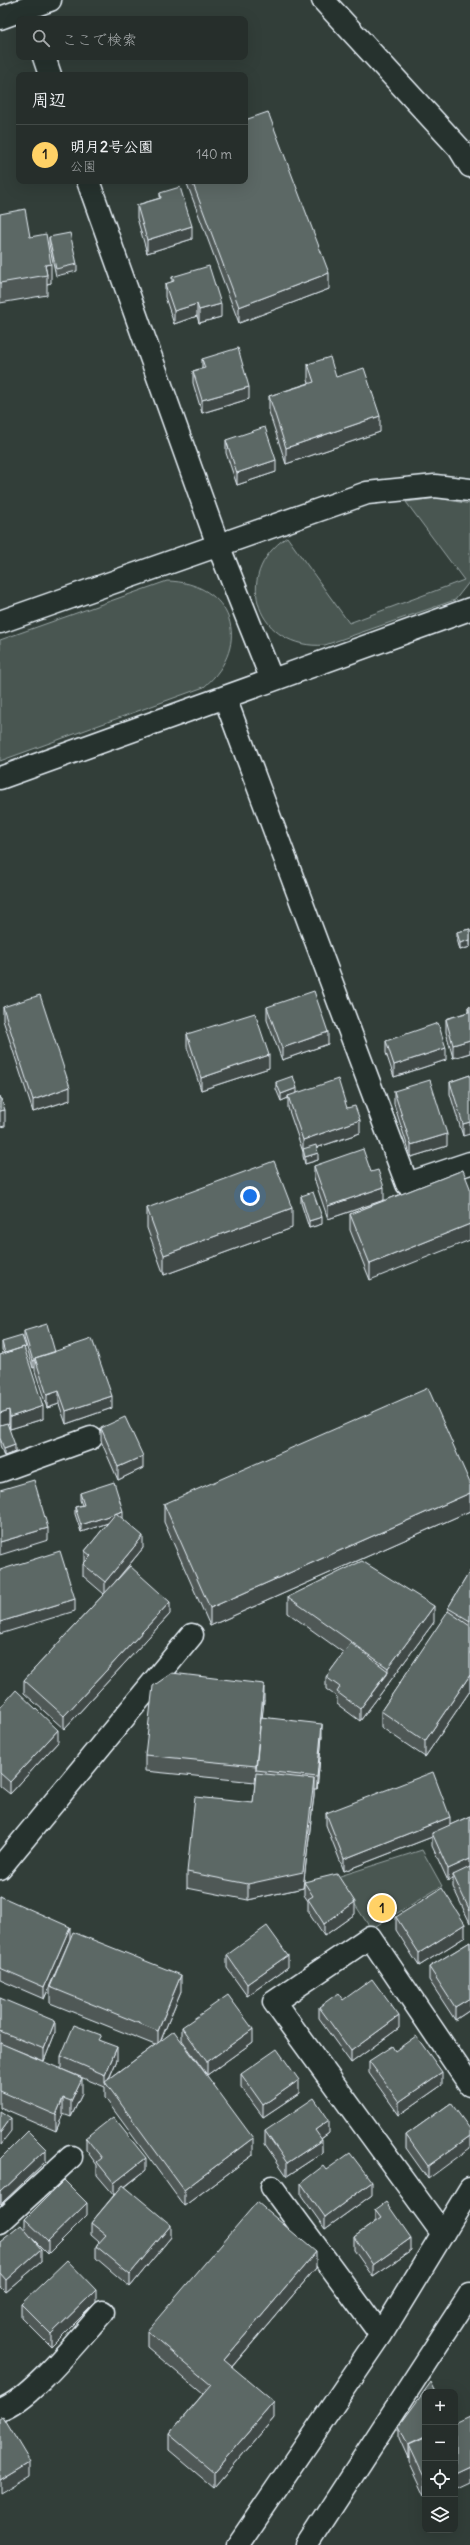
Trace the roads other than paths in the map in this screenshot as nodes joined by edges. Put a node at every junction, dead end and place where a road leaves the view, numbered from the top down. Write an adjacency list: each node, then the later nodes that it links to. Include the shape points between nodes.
1 (50, 0): 3 (street)
2 (323, 0): 7 (street, via 459,148)
3 (25, 9): 4 (street)
4 (0, 18)
5 (45, 60): 6 (street)
6 (49, 72)
7 (470, 166)
8 (89, 184): 10 (street)
9 (470, 490): 10 (street, via 435,486 366,493)
10 (218, 545): 12 (street); 13 (street)
11 (470, 609): 13 (street)
12 (0, 622)
13 (272, 680): 14 (street)
14 (225, 698): 15 (street); 16 (street, via 407,1184)
15 (0, 778)
16 (470, 1162)
17 (91, 1438): 18 (street)
18 (0, 1471)
19 (192, 1634): 20 (street)
20 (0, 1868)
21 (470, 2085): 26 (street, via 370,1937 274,2002)
22 (71, 2157): 25 (street)
23 (272, 2187): 29 (street)
24 (470, 2189): 26 (street)
25 (0, 2222)
26 (443, 2234): 29 (street)
27 (470, 2294): 32 (street)
28 (103, 2312): 30 (street, via 56,2364 13,2406)
29 (381, 2335): 31 (street)
30 (0, 2410)
31 (238, 2545)
32 (307, 2545)

